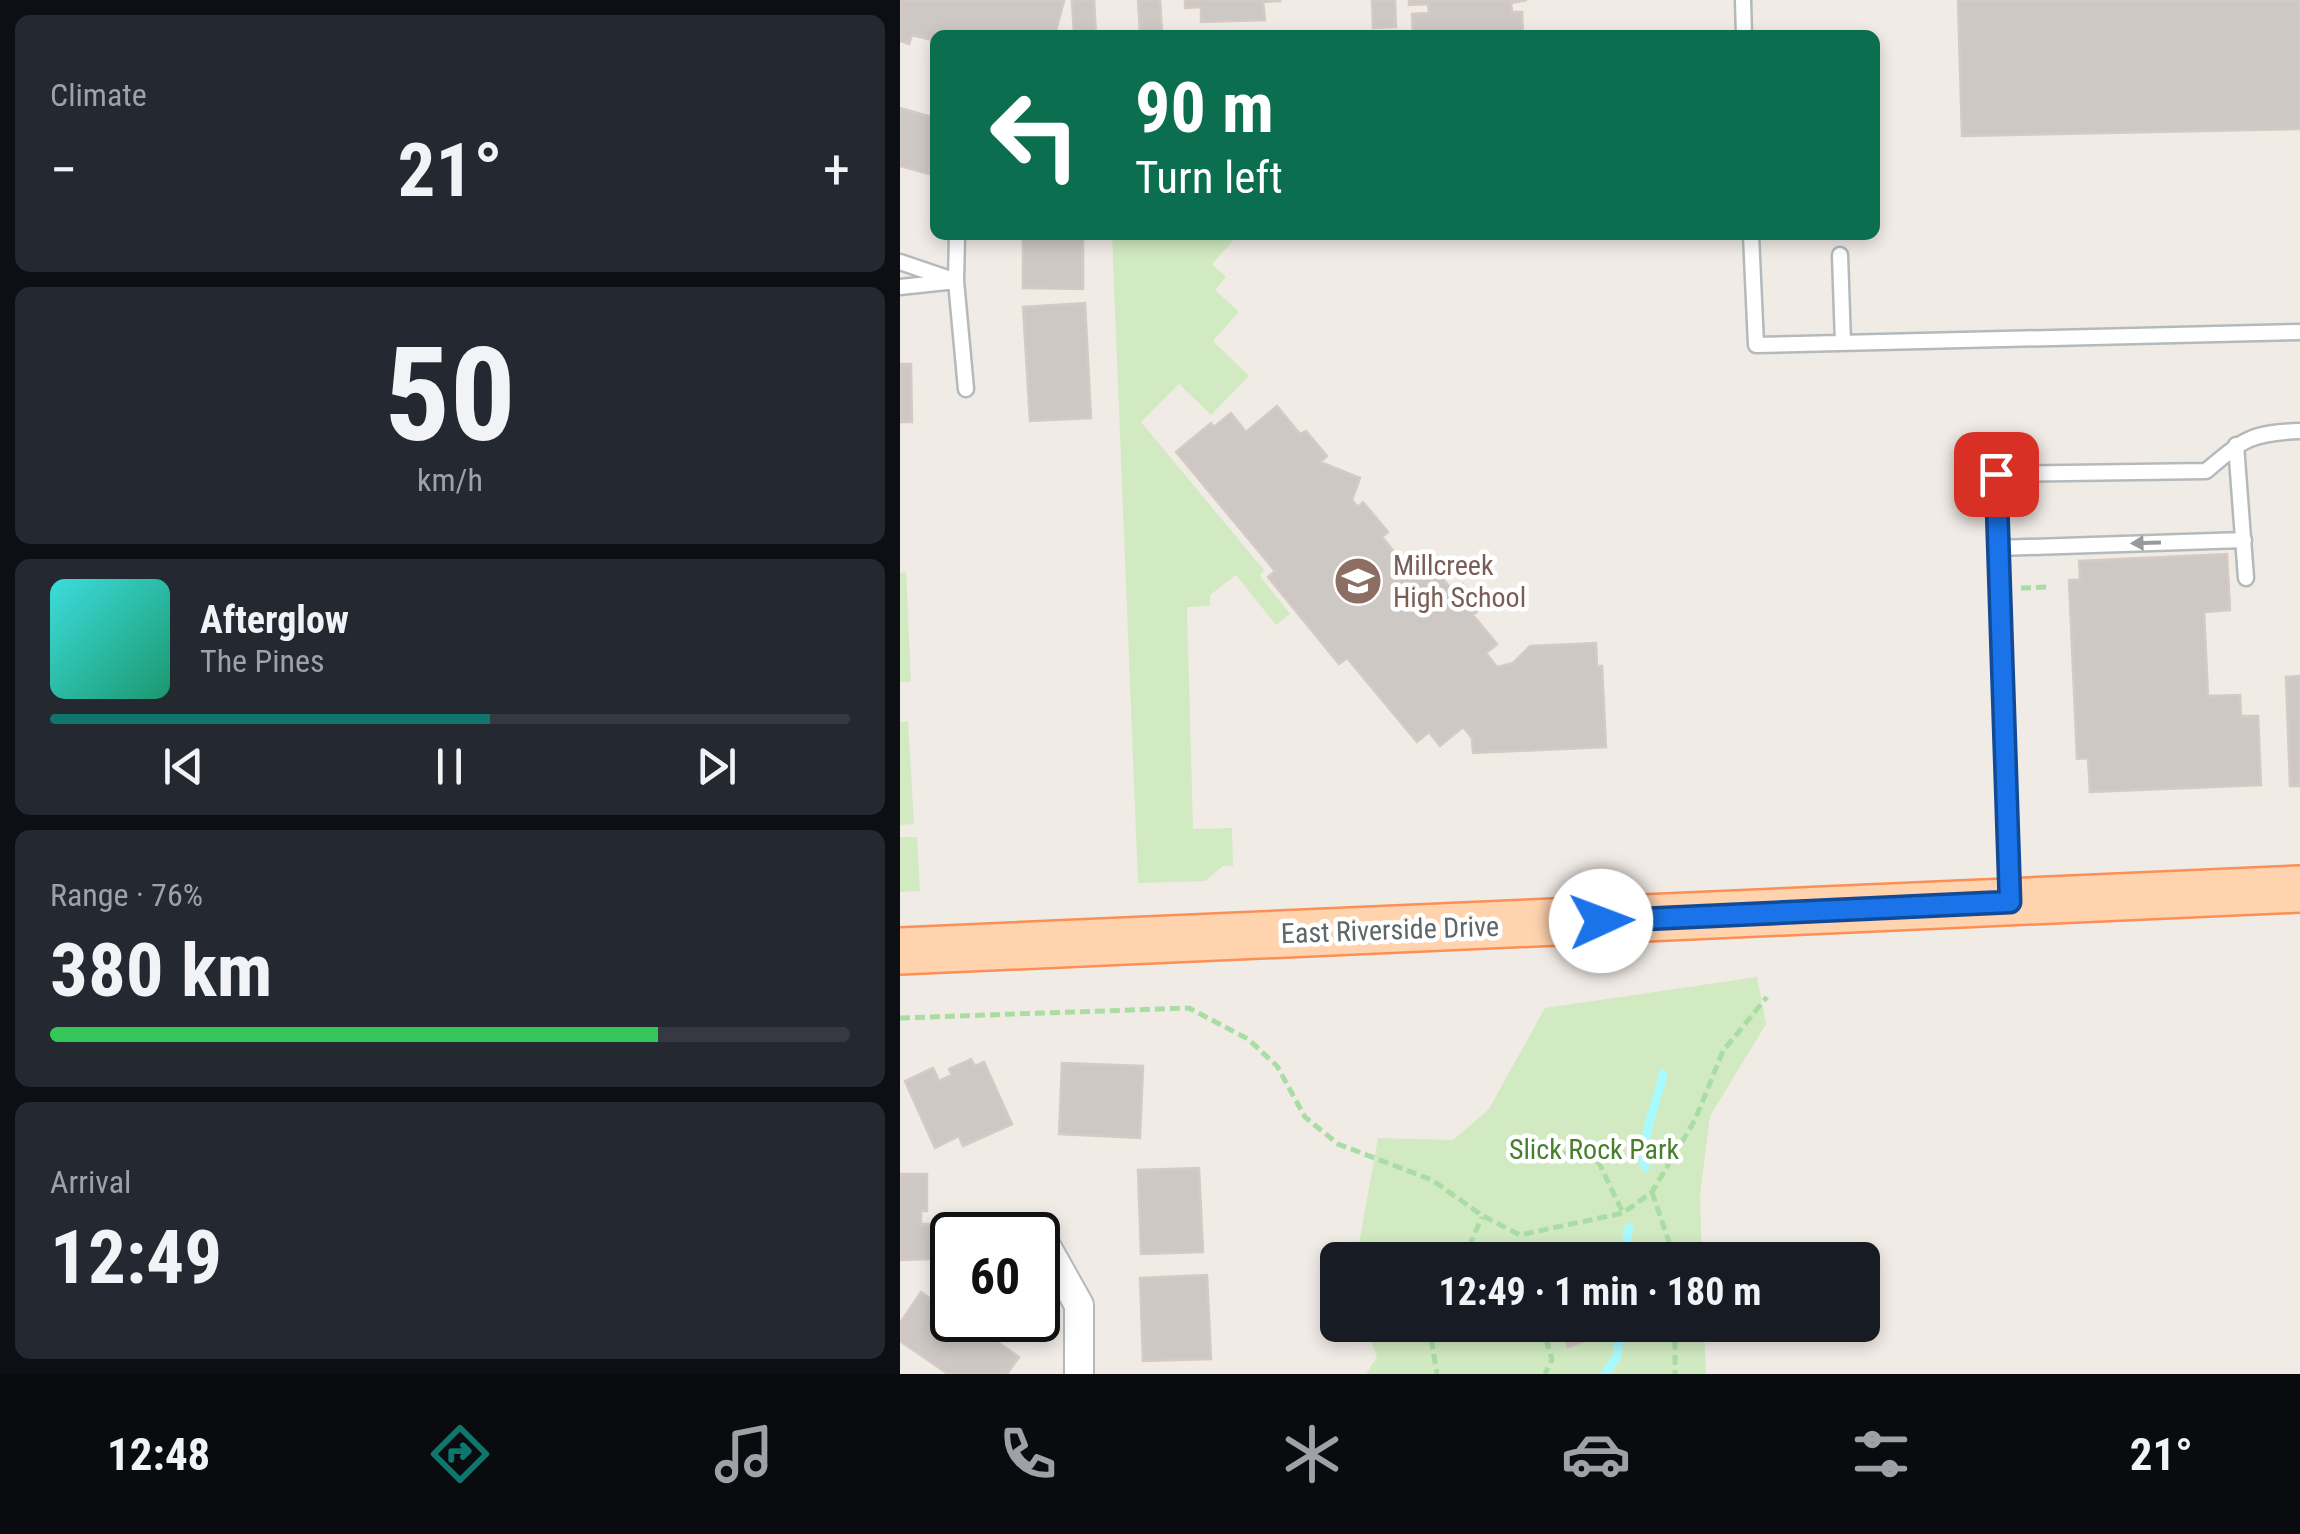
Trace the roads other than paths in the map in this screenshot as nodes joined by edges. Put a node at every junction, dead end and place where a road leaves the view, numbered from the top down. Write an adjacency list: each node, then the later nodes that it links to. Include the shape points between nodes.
1 (1743, 0): 2 (lane)
2 (1744, 30)
3 (958, 240): 7 (lane)
4 (1752, 240): 10 (lane, via 1756,345)
5 (1840, 255): 10 (lane)
6 (900, 262): 7 (lane)
7 (956, 280): 8 (lane); 11 (lane)
8 (900, 287)
9 (2300, 332): 10 (lane)
10 (1843, 343)
11 (966, 389)
12 (2300, 431): 13 (lane, via 2265,432)
13 (2236, 445): 14 (lane); 15 (lane, via 2206,471 1996,474)
14 (2244, 540): 15 (lane, one-way to 15); 16 (lane)
15 (1998, 548): 18 (lane)
16 (2246, 578)
17 (2300, 889): 18 (main road, East Riverside Drive)
18 (2010, 902): 19 (main road, East Riverside Drive)
19 (900, 951)
20 (1060, 1270): 21 (street, via 1079,1305)
21 (1080, 1374)

